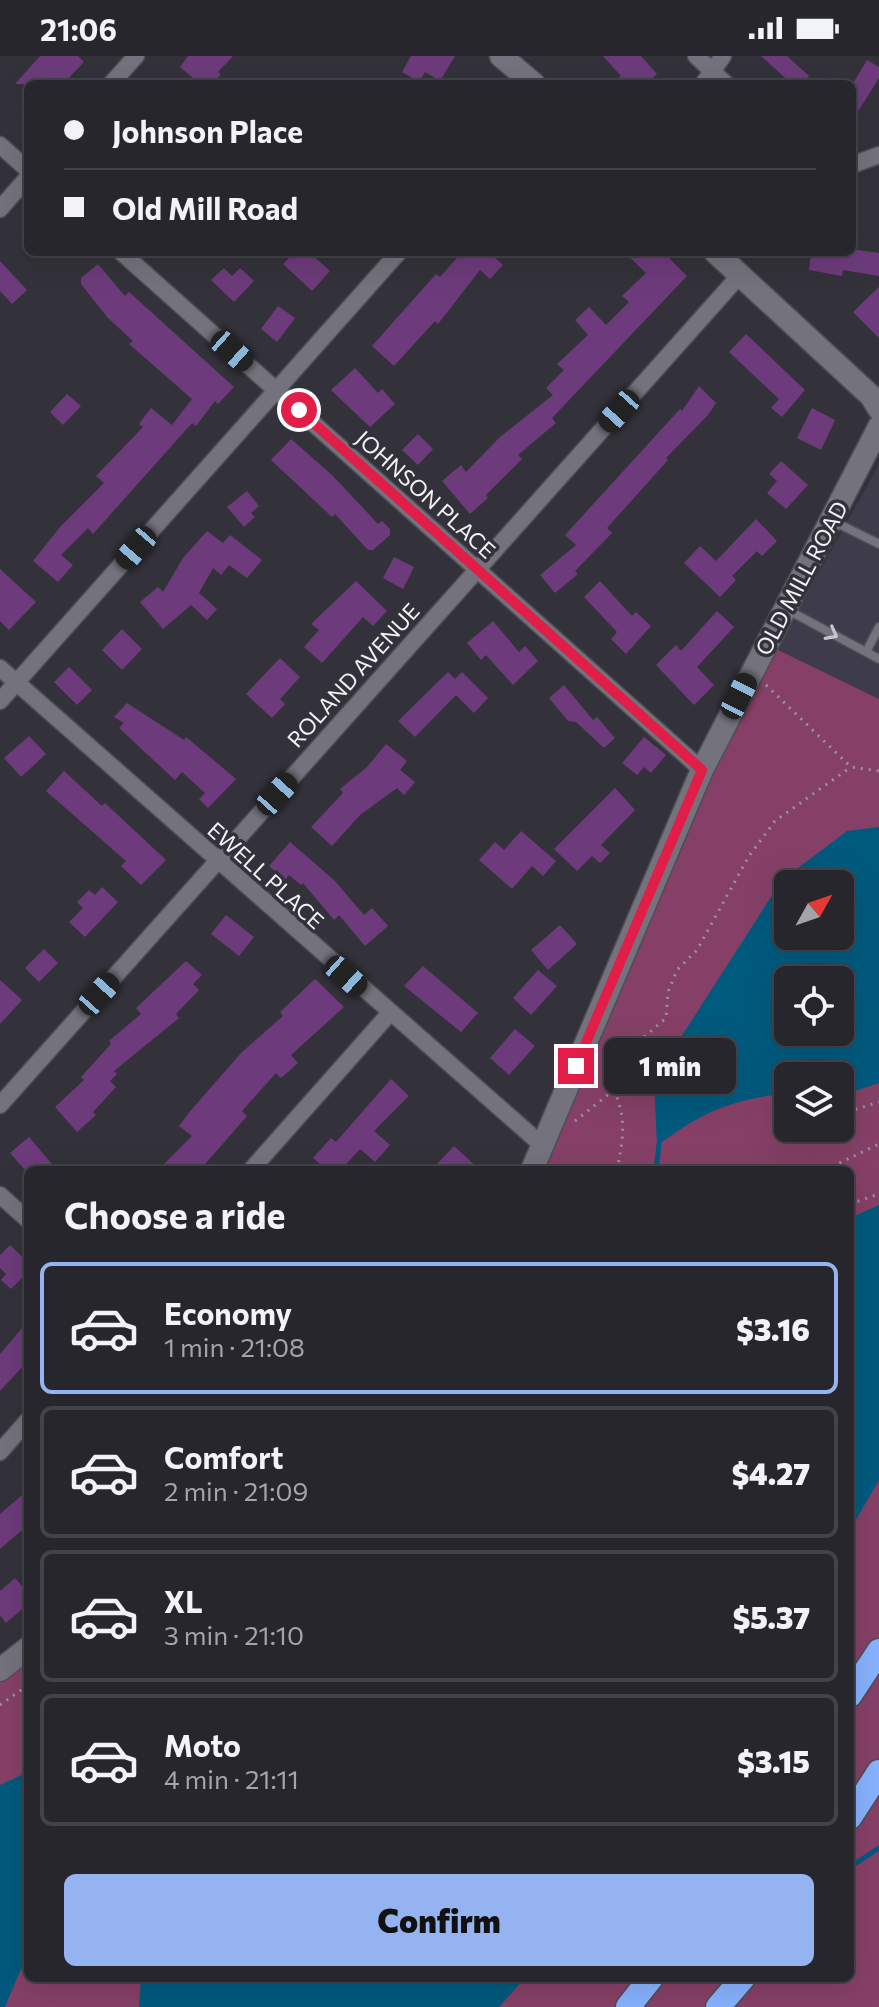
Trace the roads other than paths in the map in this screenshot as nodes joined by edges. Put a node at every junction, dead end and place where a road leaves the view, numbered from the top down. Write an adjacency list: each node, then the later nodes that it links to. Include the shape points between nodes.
1 (136, 56): 5 (street)
2 (501, 56): 6 (street)
3 (696, 56): 7 (street)
4 (723, 56): 7 (street)
5 (115, 80)
6 (529, 80)
7 (714, 80)
8 (0, 145): 11 (street)
9 (879, 155): 10 (street)
10 (856, 164)
11 (24, 166)
12 (24, 182): 13 (street)
13 (0, 209)
14 (125, 256): 18 (street, JOHNSON PLACE)
15 (395, 256): 18 (street)
16 (719, 256): 17 (street)
17 (740, 275): 19 (street); 23 (street, ROLAND AVENUE)
18 (276, 390): 23 (street, JOHNSON PLACE); 29 (street)
19 (879, 409)
20 (879, 427): 21 (street, OLD MILL ROAD)
21 (831, 520): 22 (lane); 24 (street, OLD MILL ROAD)
22 (879, 544)
23 (478, 570): 31 (street, JOHNSON PLACE); 32 (street, ROLAND AVENUE)
24 (785, 608): 26 (lane, one-way to 26); 31 (street, OLD MILL ROAD)
25 (879, 627): 26 (lane)
26 (866, 652): 27 (lane)
27 (879, 659)
28 (0, 668): 29 (street, EWELL PLACE)
29 (16, 682): 30 (street); 32 (street, EWELL PLACE)
30 (0, 701)
31 (702, 770): 35 (street, OLD MILL ROAD)
32 (217, 861): 33 (street, EWELL PLACE); 34 (street, ROLAND AVENUE)
33 (389, 1014): 35 (street, EWELL PLACE); 36 (street)
34 (0, 1105)
35 (542, 1145): 37 (street, OLD MILL ROAD)
36 (255, 1166)
37 (534, 1166)
38 (0, 1195): 39 (street)
39 (24, 1216)
40 (24, 1425): 41 (street)
41 (0, 1452)
42 (24, 1651): 44 (street)
43 (879, 1651): 45 (highway)
44 (0, 1670)
45 (854, 1689)
46 (879, 1772): 47 (highway)
47 (854, 1811)
48 (648, 1982): 50 (highway)
49 (740, 1982): 51 (highway)
50 (628, 2007)
51 (718, 2007)

